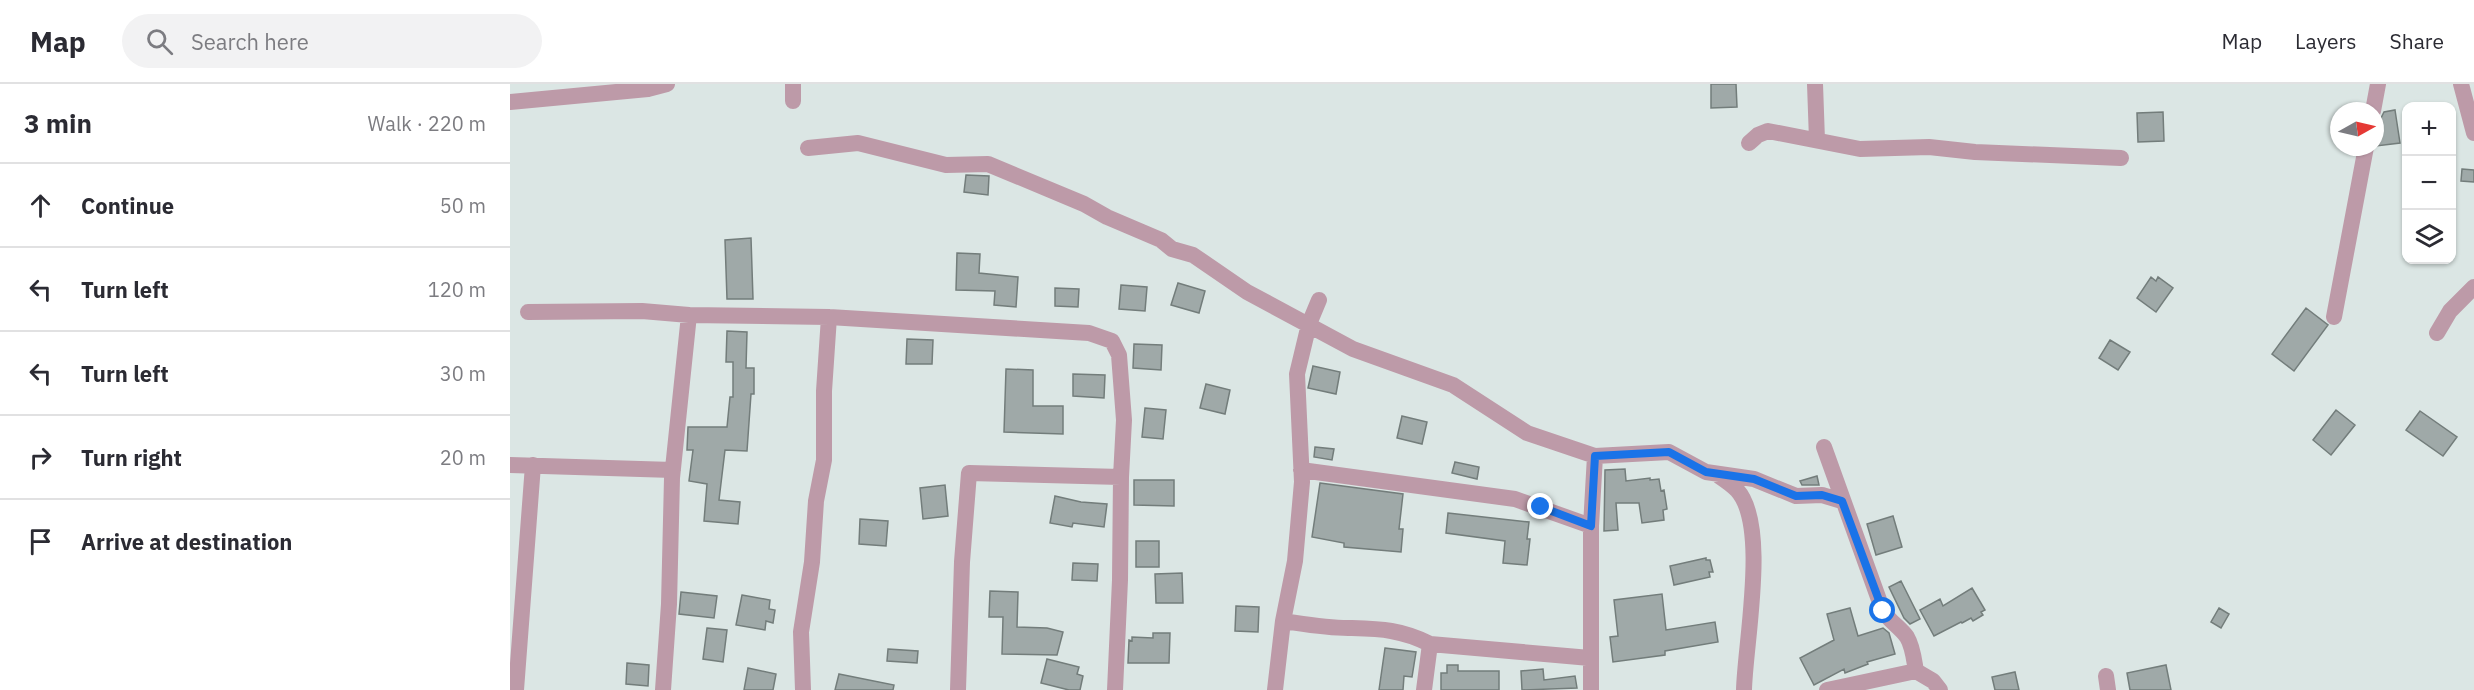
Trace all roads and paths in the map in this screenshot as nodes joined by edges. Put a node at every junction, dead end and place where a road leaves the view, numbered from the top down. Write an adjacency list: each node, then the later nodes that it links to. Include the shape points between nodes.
1 (667, 84): 5 (street)
2 (1815, 84): 8 (street)
3 (2378, 84): 6 (street)
4 (2461, 84): 7 (street)
5 (510, 102)
6 (2375, 102)
7 (2474, 131)
8 (1817, 140): 9 (street, via 1768,131); 12 (street, via 1860,149 1929,147)
9 (1749, 143)
10 (808, 148): 19 (street, via 858,143 946,165 988,164 1008,171 1135,228 1172,249 1193,255 1247,292)
11 (2364, 156): 17 (street)
12 (2121, 158)
13 (2474, 287): 20 (street, via 2450,311)
14 (1319, 300): 19 (street)
15 (528, 312): 16 (street, via 642,311)
16 (689, 315): 18 (street); 25 (street)
17 (2334, 316)
18 (829, 317): 28 (street, via 1089,333 1112,341 1119,355 1125,420); 38 (street, via 824,460 801,632)
19 (1308, 324): 22 (street, via 1353,349 1453,385 1527,433); 26 (street, via 1297,374)
20 (2437, 333)
21 (1824, 447): 29 (street)
22 (1595, 456): 27 (street, via 1669,452); 30 (street)
23 (510, 465): 24 (street)
24 (533, 465): 25 (street); 36 (street)
25 (673, 470): 37 (street)
26 (1301, 470): 30 (street, via 1515,499); 31 (street, via 1295,561)
27 (1718, 475): 29 (street, via 1754,479 1796,496 1822,495); 44 (street, via 1738,491 1752,523 1755,551)
28 (1120, 477): 39 (street, via 969,473); 40 (street)
29 (1842, 501): 34 (street, via 1883,611 1906,636)
30 (1591, 526): 33 (street)
31 (1282, 621): 32 (street, via 1392,630); 41 (street)
32 (1430, 644): 33 (street); 42 (street)
33 (1590, 658): 43 (street)
34 (1916, 671): 35 (street); 46 (street)
35 (1881, 685): 45 (street)
36 (516, 690)
37 (663, 690)
38 (803, 690)
39 (958, 690)
40 (1115, 690)
41 (1275, 690)
42 (1424, 690)
43 (1591, 690)
44 (1744, 690)
45 (1827, 690)
46 (1940, 690)

